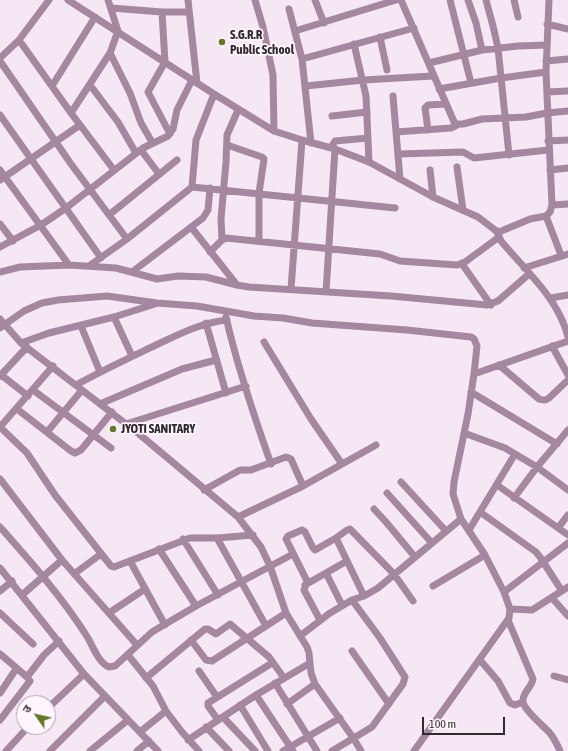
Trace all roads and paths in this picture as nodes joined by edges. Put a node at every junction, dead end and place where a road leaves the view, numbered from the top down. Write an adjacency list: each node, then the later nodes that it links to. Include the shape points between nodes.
1 (49, 0): 27 (street)
2 (68, 0): 18 (street)
3 (108, 0): 14 (street)
4 (188, 0): 17 (street)
5 (255, 0): 68 (street, via 273,75)
6 (315, 0): 20 (street)
7 (396, 0): 20 (street)
8 (401, 0): 22 (street)
9 (450, 0): 33 (street)
10 (468, 0): 31 (street)
11 (486, 0): 30 (street)
12 (514, 0): 19 (street)
13 (549, 0): 21 (street)
14 (111, 8): 16 (street); 24 (street)
15 (289, 8): 25 (street)
16 (162, 12): 17 (street); 39 (street)
17 (189, 12): 46 (street)
18 (95, 17): 24 (street); 49 (street)
19 (518, 17)
20 (324, 23): 25 (street)
21 (547, 24): 23 (street); 29 (street)
22 (414, 28): 26 (street); 40 (street)
23 (568, 29)
24 (118, 31): 32 (street); 39 (street)
25 (295, 31): 35 (street)
26 (380, 37): 28 (street); 41 (street)
27 (19, 40): 34 (street); 49 (street)
28 (354, 44): 35 (street); 45 (street)
29 (546, 45): 30 (street); 38 (street)
30 (498, 48): 31 (street); 44 (street)
31 (482, 50): 33 (street)
32 (110, 53): 48 (street); 76 (street)
33 (464, 55): 40 (street); 47 (street)
34 (0, 58)
35 (302, 59): 50 (street)
36 (568, 59): 38 (street)
37 (0, 61): 75 (street)
38 (546, 61): 42 (street)
39 (165, 62): 46 (street); 70 (street, via 148,92)
40 (428, 63): 43 (street)
41 (388, 70)
42 (546, 72): 44 (street); 53 (street)
43 (433, 76): 45 (street); 51 (street)
44 (501, 78): 47 (street); 64 (street)
45 (363, 80): 50 (street); 59 (street)
46 (195, 81): 54 (street); 70 (street, via 177,110)
47 (471, 83): 51 (street)
48 (90, 85): 60 (street); 81 (street)
49 (52, 86): 60 (street)
50 (306, 86): 77 (street)
51 (439, 89): 56 (street)
52 (568, 91): 53 (street)
53 (547, 92): 61 (street)
54 (214, 94): 57 (street); 96 (street, via 196,140)
55 (393, 96): 69 (street)
56 (446, 104): 65 (street); 67 (street, via 428,105 425,108)
57 (238, 110): 68 (street); 78 (street, via 228,132)
58 (568, 111): 61 (street)
59 (367, 112): 63 (street); 71 (street)
60 (71, 113): 66 (street)
61 (547, 113): 64 (street); 74 (street)
62 (0, 115): 84 (street)
63 (332, 116)
64 (505, 117): 65 (street); 83 (street)
65 (457, 125): 67 (street)
66 (80, 126): 75 (street); 90 (street)
67 (428, 130): 69 (street)
68 (274, 131): 72 (street)
69 (396, 132): 82 (street)
70 (170, 134): 76 (street)
71 (368, 138): 79 (street, via 335,141); 86 (street)
72 (302, 140): 77 (street); 102 (street)
73 (568, 140): 74 (street)
74 (548, 141): 80 (street)
75 (55, 142): 84 (street); 98 (street)
76 (152, 142): 81 (street)
77 (311, 143): 79 (street)
78 (227, 145): 99 (street); 100 (street, via 264,158)
79 (333, 149): 86 (street); 103 (street)
80 (548, 150): 83 (street); 92 (street)
81 (138, 151): 90 (street); 93 (street)
82 (399, 154): 83 (street, via 462,152 474,158); 95 (street)
83 (509, 155)
84 (31, 158): 94 (street); 106 (street)
85 (177, 160): 93 (street)
86 (369, 162): 95 (street)
87 (457, 167): 108 (street)
88 (568, 168): 92 (street)
89 (0, 170): 94 (street)
90 (114, 170): 98 (street)
91 (430, 170): 101 (street)
92 (550, 170): 105 (street)
93 (159, 174): 109 (street)
94 (2, 178): 112 (street)
95 (400, 179): 101 (street)
96 (192, 187): 97 (street); 115 (street)
97 (210, 188): 99 (street); 113 (street, via 208,210)
98 (90, 189): 106 (street); 109 (street)
99 (224, 190): 100 (street); 116 (street)
100 (259, 193): 102 (street); 118 (street)
101 (433, 197): 108 (street)
102 (298, 198): 103 (street); 119 (street)
103 (332, 201): 107 (street); 121 (street)
104 (568, 204): 105 (street)
105 (552, 205): 110 (street)
106 (66, 208): 112 (street); 124 (street)
107 (395, 208)
108 (463, 210): 114 (street, via 478,217)
109 (109, 215): 115 (street)
110 (546, 216): 114 (street, via 530,219); 123 (street)
111 (0, 224): 117 (street)
112 (41, 225): 117 (street); 126 (street)
113 (191, 227): 122 (street); 130 (street)
114 (498, 234): 125 (street); 128 (street)
115 (127, 239): 124 (street)
116 (222, 240): 118 (street, via 226,238); 122 (street)
117 (13, 241): 120 (street)
118 (259, 241): 119 (street)
119 (293, 245): 121 (street); 133 (street)
120 (0, 247)
121 (328, 250): 125 (street, via 380,254 400,261); 134 (street)
122 (210, 252): 132 (street)
123 (565, 255): 128 (street)
124 (101, 258): 127 (street)
125 (462, 264): 138 (street)
126 (69, 265): 127 (street); 129 (street, via 20,267)
127 (89, 266): 130 (street)
128 (524, 268): 131 (street)
129 (0, 272)
130 (132, 272): 132 (street, via 157,279 178,276 206,277)
131 (529, 274): 136 (street); 138 (street)
132 (237, 285): 133 (street)
133 (291, 289): 134 (street)
134 (326, 292): 138 (street)
135 (568, 295): 136 (street)
136 (551, 298): 145 (street, via 565,324)
137 (157, 303): 139 (street); 140 (street); 142 (street, via 107,296 58,300 42,303)
138 (491, 305)
139 (225, 312): 141 (street); 155 (street, via 312,323 471,337 477,346)
140 (114, 317): 144 (street); 150 (street)
141 (227, 320): 143 (street); 160 (street)
142 (2, 323): 148 (street)
143 (206, 323): 150 (street); 151 (street)
144 (81, 326): 148 (street, via 53,332); 154 (street)
145 (568, 337)
146 (568, 341): 149 (street)
147 (264, 342): 180 (street)
148 (24, 345): 152 (street); 156 (street)
149 (552, 346): 153 (street); 157 (street)
150 (132, 356): 154 (street)
151 (216, 360): 164 (street); 165 (street, via 182,369)
152 (53, 366): 159 (street); 163 (street)
153 (499, 366): 155 (street); 158 (street, via 543,400 549,398)
154 (100, 372): 159 (street)
155 (474, 374): 162 (street)
156 (0, 375): 163 (street)
157 (568, 375)
158 (568, 380)
159 (76, 385): 161 (street)
160 (246, 386): 164 (street); 179 (street)
161 (82, 390): 165 (street); 167 (street)
162 (471, 392): 173 (street); 175 (street)
163 (31, 393): 166 (street); 167 (street)
164 (226, 393): 169 (street)
165 (100, 404): 168 (street)
166 (16, 409): 170 (street); 172 (street)
167 (63, 412): 172 (street); 174 (street)
168 (112, 412): 169 (street); 174 (street)
169 (126, 424): 186 (street)
170 (0, 427): 207 (street, via 27,453 55,495)
171 (568, 430): 175 (street)
172 (47, 432): 174 (street, via 75,453)
173 (464, 433): 178 (street); 194 (street, via 453,489)
174 (94, 436): 177 (street)
175 (557, 444): 181 (street)
176 (376, 445): 180 (street)
177 (111, 448)
178 (515, 454): 181 (street); 184 (street)
179 (271, 464): 185 (street, via 284,457 290,458); 186 (street, via 252,470 240,470)
180 (342, 464): 185 (street)
181 (537, 467): 187 (street); 189 (street)
182 (0, 479): 211 (street)
183 (401, 482): 198 (street)
184 (497, 485): 189 (street); 191 (street)
185 (303, 486): 193 (street)
186 (204, 490): 193 (street)
187 (568, 490)
188 (387, 493): 204 (street)
189 (514, 498): 196 (street)
190 (374, 509): 210 (street)
191 (480, 512): 197 (street); 214 (street, via 529,546)
192 (568, 515): 196 (street)
193 (238, 517): 199 (street)
194 (461, 519): 197 (street); 198 (street)
195 (0, 526): 220 (street)
196 (558, 528): 200 (street)
197 (469, 530): 209 (street)
198 (446, 531): 204 (street)
199 (253, 535): 201 (street); 215 (street)
200 (568, 535)
201 (217, 538): 203 (street); 222 (street)
202 (336, 538): 208 (street, via 315,550 305,532 301,531 286,539); 213 (street); 219 (street, via 350,529)
203 (184, 539): 206 (street); 230 (street)
204 (431, 542): 210 (street)
205 (568, 543): 214 (street)
206 (159, 549): 212 (street); 236 (street)
207 (101, 554): 212 (street, via 113,567); 218 (street)
208 (293, 554): 215 (street); 223 (street, via 307,580)
209 (485, 555): 224 (street); 228 (street)
210 (415, 557): 219 (street)
211 (62, 560): 218 (street); 220 (street)
212 (130, 561): 225 (street)
213 (347, 561): 217 (street); 231 (street)
214 (544, 562): 226 (street); 228 (street)
215 (270, 566): 222 (street); 240 (street)
216 (0, 568): 221 (street)
217 (326, 573): 223 (street); 235 (street)
218 (74, 574): 239 (street)
219 (394, 574): 231 (street); 234 (street)
220 (43, 576): 229 (street); 254 (street, via 104,664 109,667 115,666)
221 (12, 581): 227 (street); 229 (street)
222 (242, 582): 230 (street); 245 (street)
223 (305, 585): 242 (street, via 304,590)
224 (433, 586)
225 (145, 589): 239 (street); 244 (street)
226 (565, 589): 232 (street)
227 (0, 591)
228 (504, 592): 237 (street)
229 (22, 595): 249 (street)
230 (218, 595): 236 (street)
231 (364, 596): 233 (street)
232 (552, 598): 237 (street, via 532,610); 241 (street)
233 (352, 600): 235 (street); 275 (street, via 405,677)
234 (413, 601)
235 (342, 605): 242 (street)
236 (196, 606): 244 (street)
237 (510, 610): 243 (street)
238 (0, 612): 250 (street)
239 (109, 613): 251 (street)
240 (286, 613): 245 (street); 246 (street)
241 (568, 616)
242 (320, 620): 246 (street)
243 (508, 620): 255 (street); 273 (street, via 533,679)
244 (165, 625): 251 (street, via 152,632)
245 (266, 626): 247 (street)
246 (300, 636): 257 (street, via 309,651)
247 (246, 638): 248 (street, via 230,624 216,634 205,629); 248 (street, via 210,662); 256 (street, via 266,654)
248 (191, 640): 263 (street)
249 (59, 641): 260 (street); 262 (street)
250 (33, 644)
251 (138, 645): 254 (street)
252 (352, 652): 275 (street)
253 (0, 654): 258 (street)
254 (128, 655): 263 (street)
255 (480, 660): 273 (street, via 498,681 510,703 515,705); 303 (street)
256 (272, 663): 264 (street); 271 (street)
257 (310, 663): 264 (street); 267 (street)
258 (16, 669): 262 (street); 268 (street)
259 (199, 671): 271 (street)
260 (84, 674): 270 (street); 272 (street)
261 (554, 676): 265 (street)
262 (27, 677): 280 (street, via 30,679 29,682)
263 (146, 678): 277 (street, via 158,693)
264 (284, 678): 266 (street)
265 (568, 680)
266 (275, 683): 269 (street); 274 (street)
267 (315, 684): 274 (street); 279 (street)
268 (0, 692)
269 (256, 695): 276 (street); 289 (street)
270 (105, 696): 281 (street); 291 (street)
271 (217, 697): 278 (street, via 208,704)
272 (56, 700)
273 (523, 702): 304 (street, via 555,740)
274 (287, 704): 285 (street)
275 (389, 704): 286 (street, via 372,727)
276 (240, 706): 278 (street); 298 (street)
277 (166, 711): 283 (street); 287 (street)
278 (221, 718): 282 (street); 297 (street)
279 (340, 718): 285 (street); 286 (street)
280 (0, 720)
281 (128, 720): 283 (street); 292 (street)
282 (206, 727): 287 (street); 296 (street)
283 (140, 732): 288 (street)
284 (21, 735): 290 (street)
285 (309, 736): 289 (street); 300 (street)
286 (354, 739): 301 (street); 302 (street)
287 (188, 740): 295 (street)
288 (149, 741): 293 (street); 294 (street)
289 (292, 749): 299 (street)
290 (6, 751)
291 (50, 751)
292 (90, 751)
293 (138, 751)
294 (158, 751)
295 (199, 751)
296 (229, 751)
297 (255, 751)
298 (268, 751)
299 (283, 751)
300 (317, 751)
301 (332, 751)
302 (361, 751)
303 (414, 751)
304 (560, 751)

